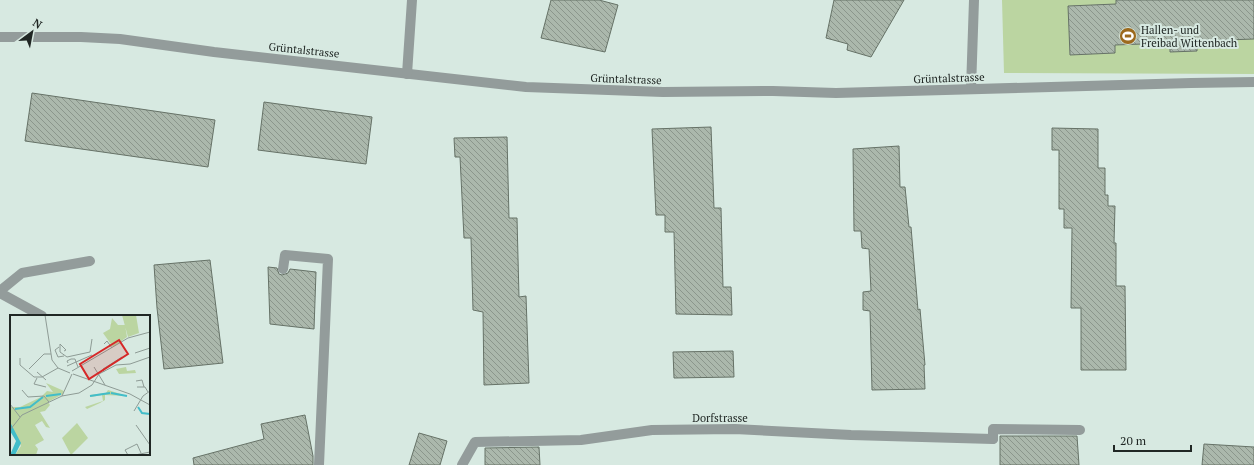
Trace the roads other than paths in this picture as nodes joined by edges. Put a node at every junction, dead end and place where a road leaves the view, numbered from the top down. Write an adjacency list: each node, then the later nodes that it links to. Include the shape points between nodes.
1 (412, 0): 4 (street)
2 (974, 0): 6 (street)
3 (0, 37): 4 (street, Grüntalstrasse, via 120,39)
4 (407, 74): 6 (street, Grüntalstrasse, via 526,87 663,92 773,91 836,94)
5 (1254, 82): 6 (street, Grüntalstrasse)
6 (971, 89)
7 (90, 261): 9 (street, via 22,273)
8 (283, 269): 12 (street, via 285,255 328,259)
9 (0, 292): 10 (street)
10 (40, 315)
11 (1080, 430): 13 (street, Dorfstrasse, via 993,429 994,439 735,429 652,430 581,440 475,442)
12 (319, 465)
13 (462, 465)

